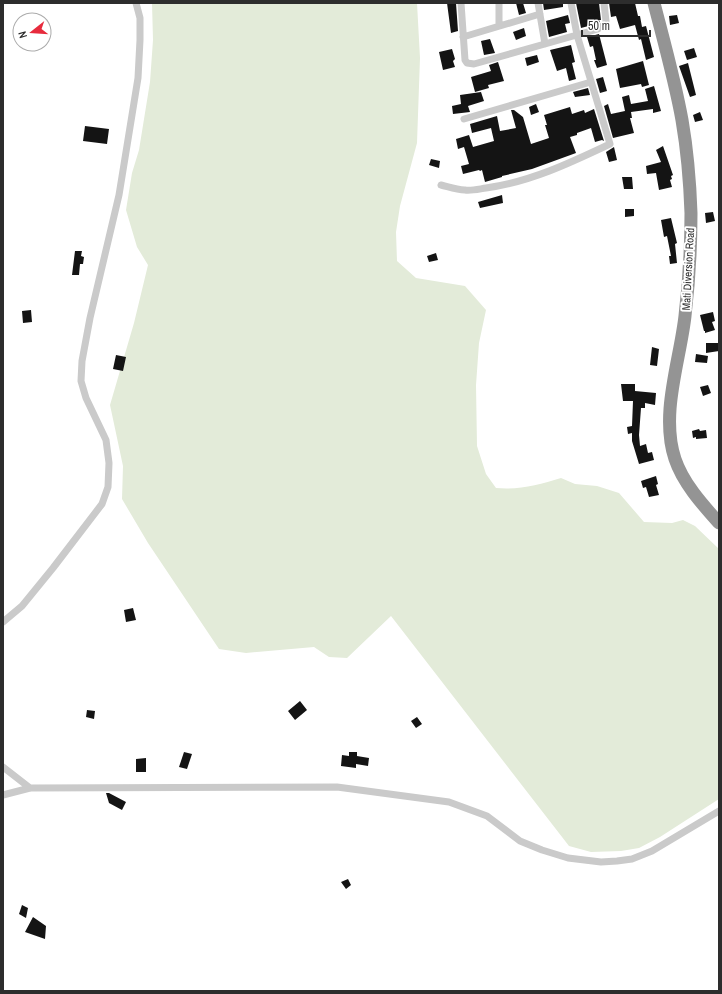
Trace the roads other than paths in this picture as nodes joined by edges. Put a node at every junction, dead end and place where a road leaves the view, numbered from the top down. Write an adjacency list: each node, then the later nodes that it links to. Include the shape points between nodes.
1 (136, 3): 17 (street, via 140,18 138,78 119,195 82,361 81,381 86,398 106,440 109,463 108,487 102,504 57,563 22,606)
2 (461, 3): 11 (street)
3 (499, 3): 9 (street)
4 (538, 3): 8 (street)
5 (572, 3): 10 (street)
6 (604, 3): 10 (street, via 607,17 605,24 598,29)
7 (654, 3): 16 (highway, Mati Diversion Road, via 682,120 691,213 686,309 671,400 670,439 675,459 684,478)
8 (540, 14): 9 (street); 12 (street)
9 (499, 26): 11 (street)
10 (577, 35): 12 (street); 13 (street)
11 (463, 37): 12 (street, via 465,60 471,64)
12 (545, 44)
13 (591, 82): 14 (street); 15 (street, via 610,144 562,166 515,182 466,191)
14 (464, 119)
15 (441, 184)
16 (719, 523)
17 (3, 622)
18 (3, 767): 19 (street)
19 (30, 788): 20 (street); 21 (street, via 337,787 449,802 487,816 520,842 568,858 601,862 632,859 652,851)
20 (3, 795)
21 (719, 811)

